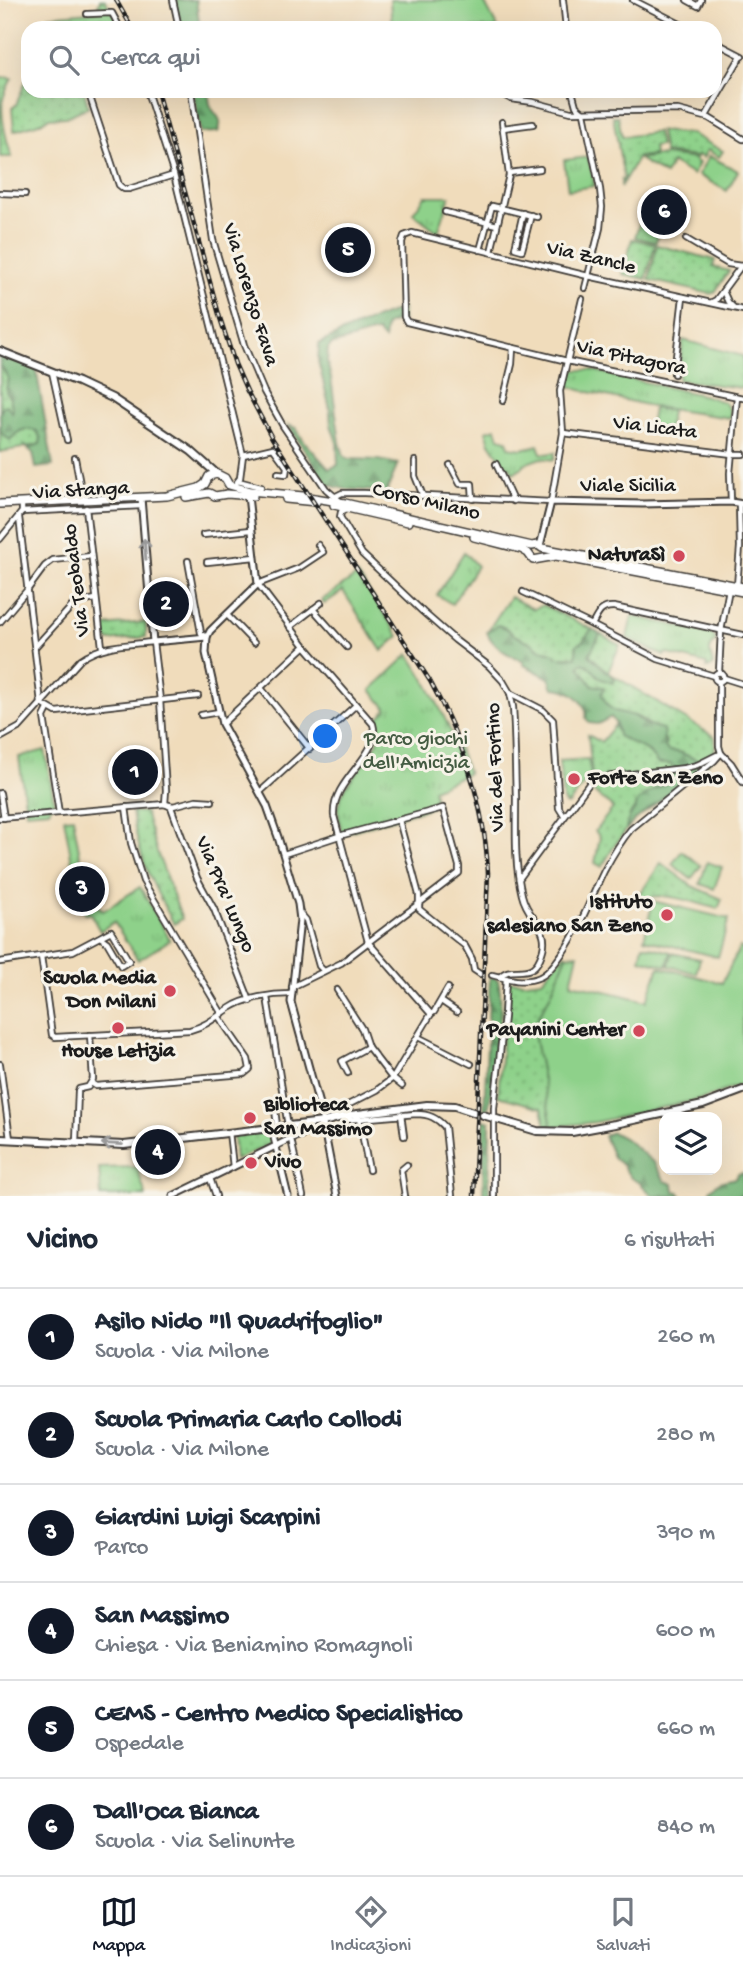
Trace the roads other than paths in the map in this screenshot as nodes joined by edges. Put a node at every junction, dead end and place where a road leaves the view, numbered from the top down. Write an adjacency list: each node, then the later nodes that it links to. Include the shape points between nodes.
1 (173, 0): 9 (street)
2 (563, 0): 10 (street)
3 (633, 0): 5 (street)
4 (687, 0): 6 (street)
5 (644, 3): 11 (street)
6 (699, 3)
7 (87, 14): 8 (street, via 112,13)
8 (116, 21)
9 (178, 21)
10 (565, 21)
11 (676, 21)
12 (722, 46): 13 (street)
13 (742, 56): 14 (street)
14 (722, 89)
15 (90, 98): 27 (street, via 119,185 129,189)
16 (149, 98): 27 (street)
17 (192, 98): 70 (street, Via Lorenzo Fava, via 213,240 244,345 283,426)
18 (509, 98): 21 (street)
19 (574, 98): 21 (street)
20 (717, 98): 22 (street)
21 (584, 113): 22 (street, via 678,110); 39 (street, via 602,207)
22 (706, 116): 24 (street)
23 (534, 124): 26 (street, via 502,125)
24 (743, 139)
25 (540, 169): 26 (street)
26 (509, 173): 30 (street)
27 (174, 175): 59 (street)
28 (0, 193): 29 (street)
29 (25, 194)
30 (501, 208): 32 (street, Via Zancle); 33 (street, via 492,206); 34 (street)
31 (444, 212): 33 (street)
32 (523, 213): 32 (street, Via Zancle, via 515,248 522,250 534,216)
33 (487, 223): 34 (street); 36 (street)
34 (497, 225): 37 (street)
35 (686, 239): 38 (street, via 728,264)
36 (480, 250): 37 (street, Via Zancle); 47 (street, Via Zancle, via 412,233 404,236)
37 (491, 252): 39 (street, Via Zancle)
38 (742, 265): 41 (street)
39 (588, 276): 40 (street); 42 (street, Via Zancle)
40 (585, 288)
41 (723, 291): 44 (street); 45 (street)
42 (683, 297): 44 (street, Via Zancle); 52 (street)
43 (582, 299): 50 (street)
44 (711, 302): 45 (street, Via Zancle)
45 (735, 308): 46 (street, Via Zancle)
46 (743, 310)
47 (407, 322): 48 (street, Via Pitagora)
48 (513, 348): 50 (street, Via Pitagora); 54 (street)
49 (0, 351): 51 (main road)
50 (567, 361): 53 (street, Via Pitagora); 55 (street, via 560,391)
51 (52, 371): 56 (street); 61 (main road, via 112,398)
52 (674, 374)
53 (740, 398): 57 (street)
54 (503, 401)
55 (564, 433): 57 (street, Via Licata); 81 (street)
56 (67, 440)
57 (732, 454): 58 (street, Via Licata); 82 (street)
58 (743, 454)
59 (243, 455): 65 (street, via 273,448 287,467 286,474); 68 (street)
60 (75, 458): 85 (street, Via Stanga)
61 (200, 459): 66 (main road); 67 (main road)
62 (415, 461): 74 (street)
63 (496, 464): 78 (street)
64 (450, 465): 76 (street, via 460,484 472,484)
65 (278, 473)
66 (217, 474): 67 (main road); 68 (main road)
67 (206, 481): 71 (main road); 79 (main road, via 184,493)
68 (233, 484): 69 (street); 72 (main road); 77 (main road, via 250,491)
69 (261, 487)
70 (327, 490): 75 (street); 80 (street, Via Lorenzo Fava)
71 (209, 493): 72 (main road); 79 (main road)
72 (222, 494): 73 (main road)
73 (248, 496): 77 (main road); 88 (street)
74 (423, 496): 76 (street, Viale Sicilia); 80 (street, Viale Sicilia, via 346,493)
75 (326, 499): 77 (main road, Corso Milano); 80 (main road, Corso Milano)
76 (473, 499): 78 (street, Viale Sicilia)
77 (314, 500): 80 (main road, Corso Milano)
78 (513, 501): 81 (street, Viale Sicilia)
79 (141, 502): 85 (main road, Via Stanga); 113 (street, one-way to 79)
80 (341, 502): 92 (main road, Corso Milano, via 521,549); 123 (street, Via del Fortino, via 340,517 362,554 489,666)
81 (551, 502): 82 (street, Viale Sicilia); 92 (street)
82 (731, 502): 86 (street, Viale Sicilia)
83 (22, 503): 84 (main road, Via Stanga); 85 (main road, Via Stanga); 87 (street)
84 (0, 504)
85 (84, 504): 87 (street, Via Stanga); 93 (street, Via Teobaldo)
86 (741, 504): 99 (street)
87 (21, 514): 90 (street); 100 (street)
88 (251, 530): 89 (street); 94 (street)
89 (203, 535)
90 (0, 539)
91 (318, 545): 98 (street, via 323,552 299,568)
92 (536, 548): 95 (main road, via 544,553); 95 (main road, via 533,560); 99 (main road, Corso Milano)
93 (91, 556): 100 (street, via 53,560); 103 (street, Via Teobaldo)
94 (255, 557): 97 (street); 98 (street)
95 (542, 557): 101 (main road)
96 (188, 561): 112 (street, via 201,633)
97 (207, 562)
98 (258, 584): 106 (street); 109 (street)
99 (741, 588): 101 (main road)
100 (28, 589): 107 (street); 117 (street)
101 (729, 589): 110 (street)
102 (523, 592): 108 (street)
103 (96, 599): 117 (street, via 73,605); 118 (street, Via Teobaldo)
104 (321, 603): 105 (street)
105 (313, 609): 109 (street); 116 (street)
106 (227, 615): 112 (street); 114 (street)
107 (0, 622)
108 (592, 625): 110 (street, via 608,607); 119 (street, via 658,659)
109 (290, 627): 115 (street)
110 (721, 631): 111 (street); 119 (street)
111 (743, 635)
112 (207, 637): 113 (street); 129 (street, via 206,653)
113 (153, 642): 118 (street); 125 (street)
114 (254, 643)
115 (305, 646): 122 (street); 127 (street)
116 (347, 647)
117 (35, 648): 126 (street)
118 (102, 648): 126 (street, via 81,659)
119 (717, 674): 120 (street, via 723,675)
120 (721, 680): 121 (street); 134 (street)
121 (743, 684)
122 (261, 688): 131 (street); 133 (street)
123 (510, 692): 142 (street, via 553,720 559,808); 147 (street, Via del Fortino)
124 (198, 696): 125 (street)
125 (160, 700): 128 (street, via 56,712); 139 (street)
126 (42, 704): 128 (street); 132 (street, via 20,727)
127 (356, 705): 133 (street); 145 (street, via 375,731 369,749 335,799)
128 (48, 709): 141 (street, via 44,717)
129 (219, 712): 130 (street); 131 (street)
130 (201, 715)
131 (222, 724): 136 (street)
132 (0, 738)
133 (310, 749): 136 (street)
134 (721, 753): 135 (street); 142 (street, via 685,768 597,778); 159 (street, via 621,841 569,945 545,975 529,980)
135 (743, 782)
136 (260, 792): 146 (street)
137 (0, 793): 143 (street)
138 (212, 802): 139 (street)
139 (165, 804): 140 (street); 165 (street, Via Pra' Lungo, via 171,807)
140 (126, 807): 141 (street); 169 (street, via 143,881)
141 (59, 813): 143 (street)
142 (564, 816): 147 (street)
143 (2, 818)
144 (399, 820): 145 (street); 148 (street); 148 (street, via 443,808 459,866 459,873)
145 (339, 836): 146 (street); 151 (street)
146 (284, 854): 149 (street)
147 (519, 879): 159 (street, Via del Fortino, via 523,898 546,941 533,968 506,972)
148 (419, 902): 151 (street); 156 (street, via 419,909 466,946 474,971)
149 (300, 913): 154 (street, via 306,919); 160 (street)
150 (100, 937): 150 (street, via 121,966 129,961 111,931); 152 (street, via 73,951)
151 (368, 942): 155 (street); 168 (street)
152 (41, 956): 153 (street); 170 (street, via 52,1035)
153 (0, 962)
154 (319, 966): 155 (street); 158 (street)
155 (324, 971): 158 (street)
156 (480, 974)
157 (492, 975): 159 (street)
158 (310, 976): 160 (street)
159 (503, 978): 187 (street)
160 (292, 987): 163 (street)
161 (448, 988): 166 (street)
162 (337, 990): 172 (street)
163 (291, 994): 164 (street); 182 (street)
164 (267, 998): 165 (street); 189 (street)
165 (250, 1001): 169 (street)
166 (441, 1001): 167 (street); 168 (street)
167 (457, 1012)
168 (431, 1014): 171 (street)
169 (220, 1015): 170 (street, via 190,1030); 177 (street, via 248,1059 250,1069 244,1074)
170 (90, 1035): 177 (street)
171 (418, 1037): 173 (street); 176 (street)
172 (368, 1047): 175 (street, via 342,1061); 176 (street)
173 (471, 1063)
174 (0, 1064): 195 (street)
175 (348, 1073)
176 (393, 1079): 178 (street); 181 (street)
177 (91, 1083): 196 (street, via 78,1091)
178 (402, 1086)
179 (743, 1090): 187 (main road, via 703,1105 572,1132 537,1131)
180 (274, 1101): 190 (street)
181 (344, 1107): 183 (street); 185 (street)
182 (320, 1108): 183 (street); 188 (street)
183 (328, 1111): 185 (street)
184 (401, 1114): 186 (street); 192 (street); 208 (street, via 425,1114 445,1128)
185 (341, 1116): 186 (street); 187 (main road, via 437,1105); 188 (main road)
186 (359, 1118): 200 (street)
187 (494, 1119): 209 (street)
188 (323, 1122): 189 (main road); 193 (street, via 319,1129); 206 (street)
189 (289, 1124): 190 (main road); 193 (street)
190 (274, 1126): 191 (main road); 197 (street)
191 (229, 1132): 196 (main road, one-way to 196, via 124,1145); 199 (street)
192 (404, 1136)
193 (292, 1138): 197 (street); 205 (street)
194 (0, 1139): 195 (main road)
195 (10, 1139): 196 (main road)
196 (76, 1142)
197 (276, 1147): 199 (street); 204 (street)
198 (407, 1165): 207 (street, via 401,1170)
199 (233, 1167): 201 (street)
200 (369, 1170)
201 (210, 1178): 202 (street); 203 (street)
202 (173, 1196)
203 (216, 1196)
204 (288, 1196)
205 (303, 1196)
206 (337, 1196)
207 (405, 1196)
208 (452, 1196)
209 (494, 1196)

